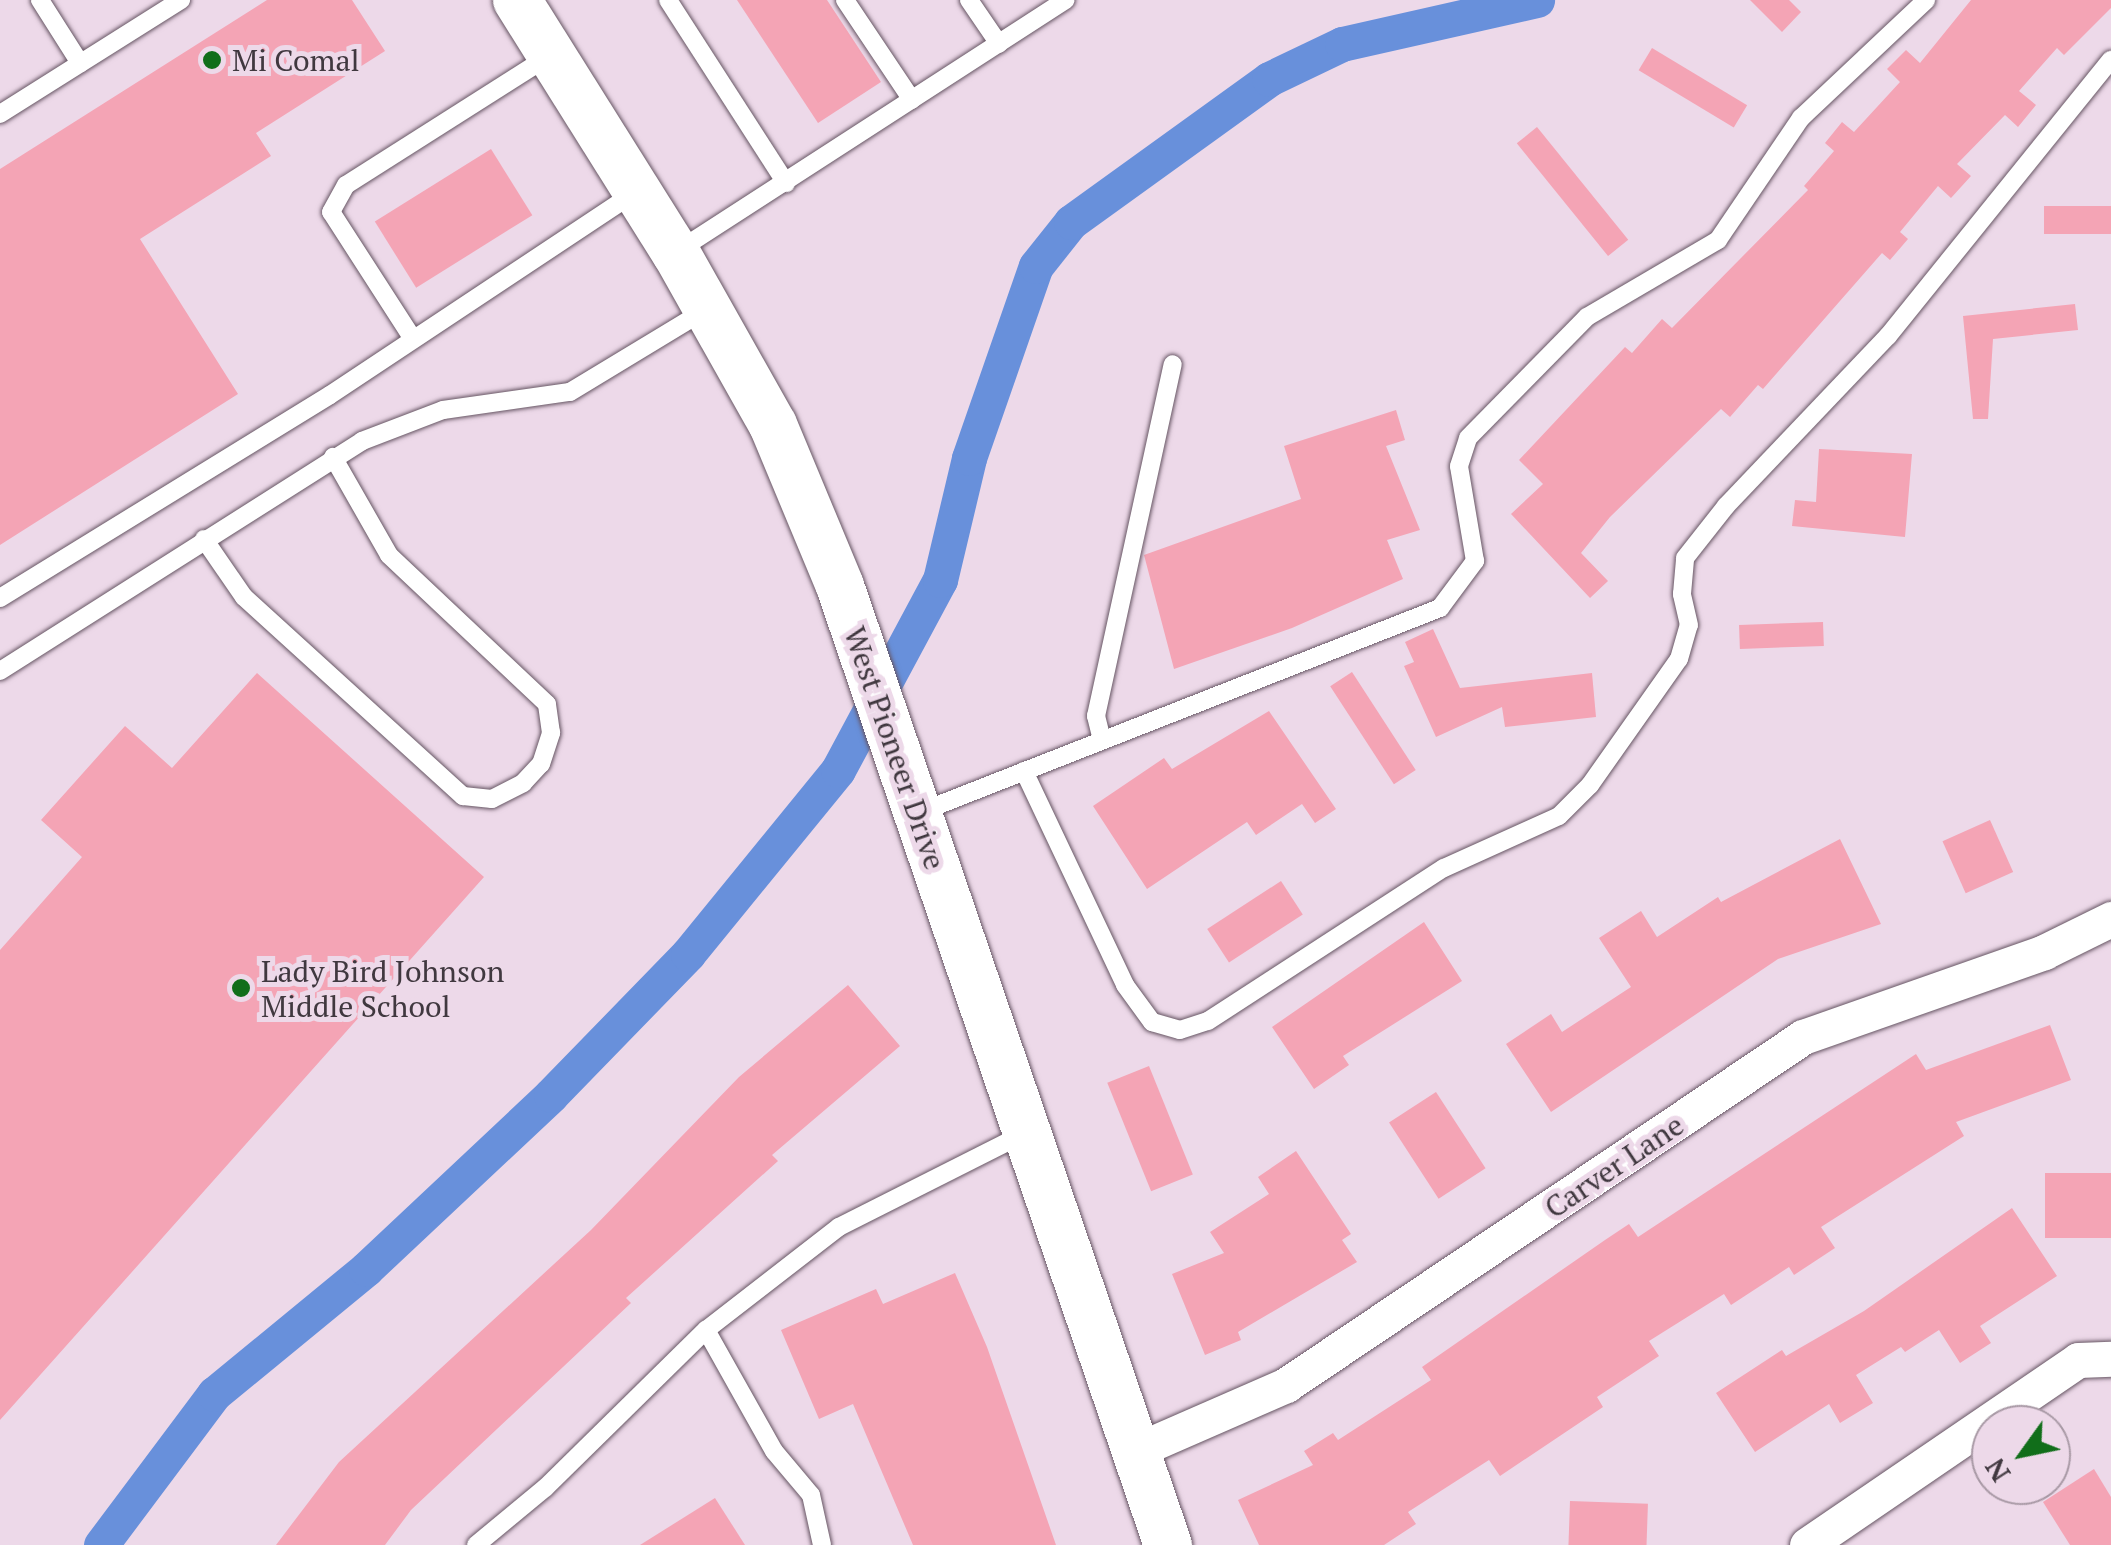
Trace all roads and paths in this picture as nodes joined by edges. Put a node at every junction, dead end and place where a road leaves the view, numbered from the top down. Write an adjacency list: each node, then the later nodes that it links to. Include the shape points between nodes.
1 (40, 0): 12 (lane)
2 (181, 0): 12 (lane)
3 (517, 0): 10 (main road, West Pioneer Drive)
4 (668, 0): 15 (lane)
5 (844, 0): 13 (lane)
6 (969, 0): 9 (lane)
7 (1066, 0): 9 (lane)
8 (1926, 0): 25 (lane, via 1801,118 1718,240 1587,317 1468,438 1459,466 1475,561 1440,608)
9 (999, 44): 13 (lane)
10 (552, 55): 16 (main road, West Pioneer Drive); 19 (lane, via 346,186 331,212)
11 (2111, 60): 26 (lane, via 1888,336 1685,558 1682,594 1689,625 1679,659 1590,785 1559,816 1444,868 1208,1021 1180,1030 1152,1022 1125,985)
12 (80, 63): 14 (lane)
13 (912, 100): 15 (lane)
14 (0, 114)
15 (786, 183): 17 (lane)
16 (637, 192): 17 (main road, West Pioneer Drive); 19 (lane)
17 (676, 253): 18 (main road, West Pioneer Drive)
18 (707, 309): 21 (lane, via 570,392 425,415); 27 (main road, West Pioneer Drive, via 774,426 840,586)
19 (413, 339): 23 (lane)
20 (1173, 364): 25 (lane, via 1096,716)
21 (333, 457): 22 (lane); 22 (lane, via 389,555 547,704 552,733 542,764 523,783 492,798 463,796 244,597)
22 (204, 538): 24 (lane)
23 (0, 598)
24 (0, 671)
25 (1102, 740): 26 (lane)
26 (1024, 771): 27 (lane)
27 (918, 813): 29 (main road, West Pioneer Drive)
28 (2111, 919): 32 (street, Carver Lane, via 2044,952 1803,1037 1286,1386)
29 (1027, 1132): 30 (lane, via 839,1227); 32 (main road, West Pioneer Drive)
30 (706, 1330): 34 (lane, via 545,1488); 35 (lane, via 774,1451 811,1495)
31 (2111, 1359): 33 (street, via 2078,1360)
32 (1136, 1451): 36 (main road, West Pioneer Drive)
33 (1814, 1538)
34 (476, 1545)
35 (822, 1545)
36 (1168, 1545)

